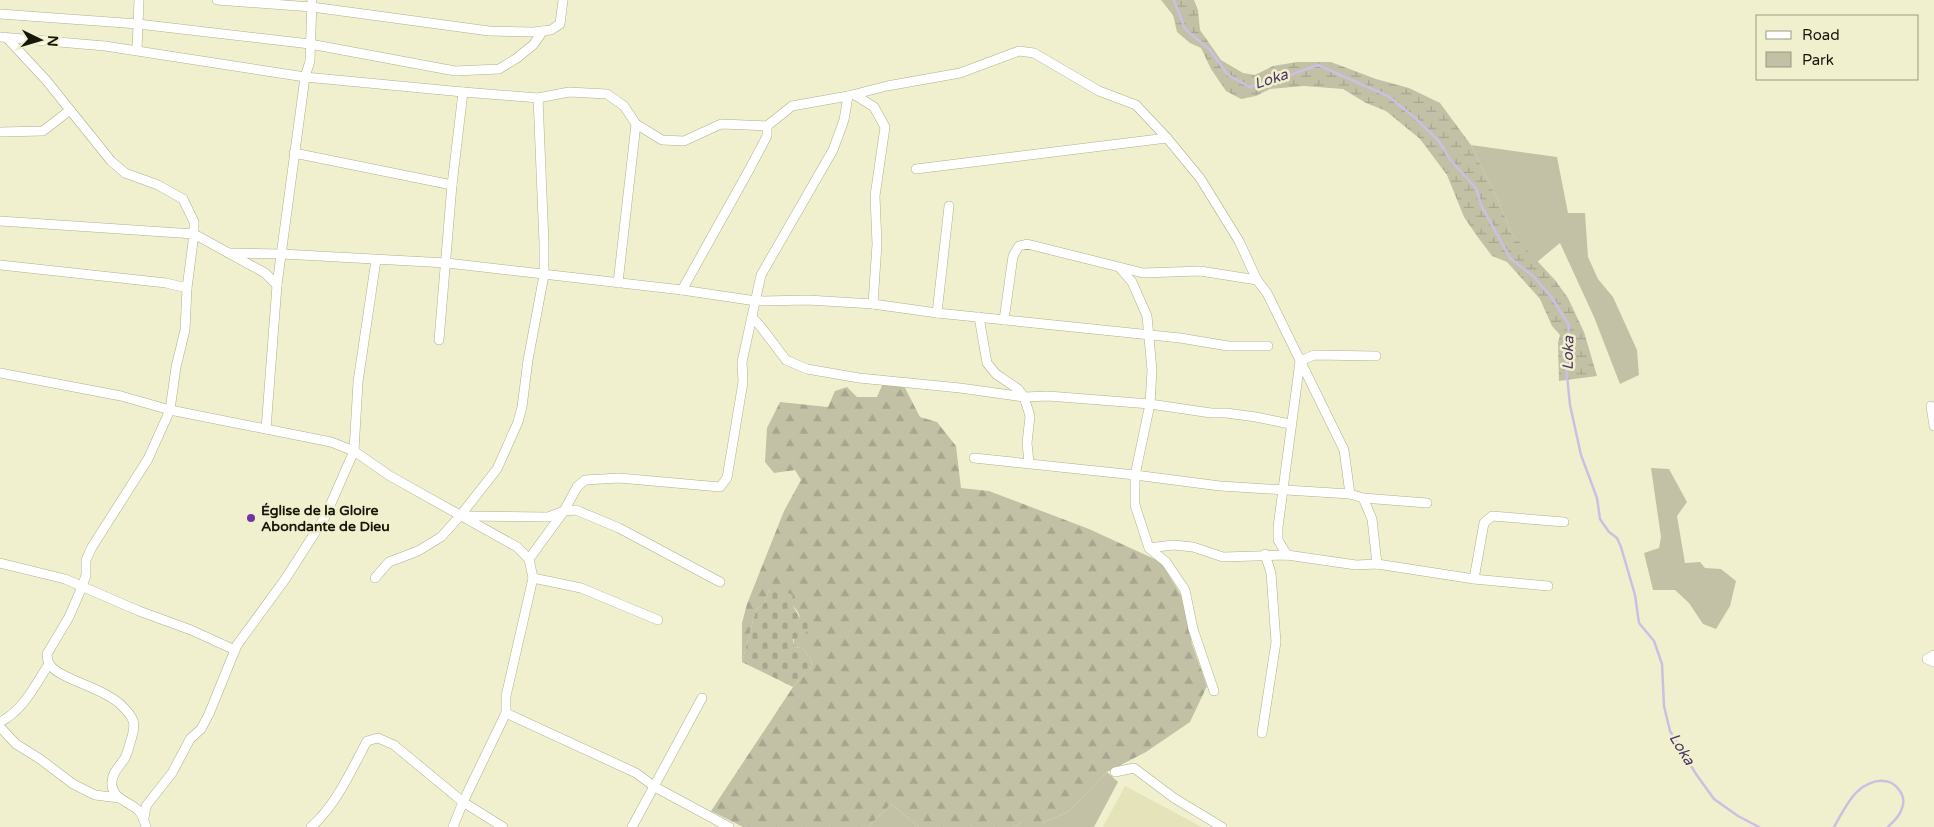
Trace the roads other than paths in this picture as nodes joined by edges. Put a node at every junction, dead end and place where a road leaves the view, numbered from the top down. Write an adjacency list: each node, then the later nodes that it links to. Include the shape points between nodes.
1 (139, 0): 6 (street)
2 (217, 0): 4 (street)
3 (563, 0): 7 (street, via 560,24 552,30)
4 (312, 3): 7 (street, via 490,31); 10 (street)
5 (0, 14): 6 (street)
6 (138, 24): 10 (street); 11 (street)
7 (543, 31): 10 (street, via 533,45 499,69 454,71)
8 (0, 32): 9 (street)
9 (4, 38): 11 (street); 16 (street, via 46,80)
10 (310, 44): 12 (street, via 310,61)
11 (137, 50): 12 (street)
12 (304, 77): 13 (street); 21 (street)
13 (462, 92): 15 (street); 23 (street)
14 (851, 96): 18 (street, via 792,106); 20 (street, via 887,86 960,74 1019,51 1034,53 1099,91 1136,105); 39 (street, via 833,150 761,275); 40 (street, via 874,107 885,127 875,196 877,244)
15 (538, 98): 17 (street, via 569,92 607,94 624,106); 33 (street)
16 (70, 110): 19 (street, via 43,131); 26 (street, via 111,161 125,173 158,185 182,199 194,222)
17 (636, 124): 18 (street, via 662,140 672,141 684,141 721,124); 35 (street)
18 (767, 126): 38 (street, via 767,136 750,170)
19 (0, 132)
20 (1167, 138): 22 (street); 34 (street, via 1200,178 1239,241)
21 (294, 153): 23 (street); 28 (street)
22 (916, 169)
23 (452, 184): 30 (street)
24 (949, 206): 41 (street)
25 (0, 221): 26 (street)
26 (194, 234): 27 (street); 37 (street)
27 (228, 253): 28 (street); 36 (street, via 265,273)
28 (282, 254): 29 (street); 36 (street)
29 (376, 260): 30 (street); 58 (street, via 358,382)
30 (447, 263): 33 (street); 46 (street)
31 (0, 265): 37 (street)
32 (1120, 268): 34 (street, via 1143,273 1200,271); 44 (street, via 1027,244 1019,246 1013,256); 45 (street, via 1132,282 1147,316)
33 (544, 274): 35 (street); 67 (street, via 518,422 498,468)
34 (1257, 280): 49 (street, via 1267,293)
35 (618, 283): 38 (street)
36 (277, 285): 57 (street)
37 (187, 288): 54 (street, via 185,330)
38 (682, 290): 39 (street)
39 (756, 301): 40 (street); 42 (street)
40 (872, 304): 41 (street)
41 (937, 313): 43 (street)
42 (752, 317): 51 (street, via 786,360 807,369); 66 (street, via 742,362 743,382 727,478 720,486 620,478 585,480 577,487)
43 (979, 317): 44 (street); 51 (street, via 987,363)
44 (1004, 320): 45 (street)
45 (1149, 335): 47 (street, via 1228,346); 52 (street)
46 (439, 340)
47 (1268, 346)
48 (1376, 356): 49 (street, via 1314,355)
49 (1300, 361): 55 (street); 63 (street, via 1344,450)
50 (0, 373): 54 (street, via 121,396)
51 (1024, 397): 52 (street); 60 (street, via 1030,416)
52 (1150, 404): 55 (street); 61 (street)
53 (1931, 406): 56 (street)
54 (170, 410): 57 (street); 80 (street, via 148,459 92,547 86,560)
55 (1290, 424): 62 (street)
56 (1934, 426)
57 (266, 428): 58 (street, via 331,442)
58 (354, 451): 67 (street); 82 (street, via 325,517)
59 (974, 458): 60 (street)
60 (1029, 463): 61 (street)
61 (1136, 475): 62 (street); 69 (street, via 1135,505)
62 (1283, 490): 63 (street); 71 (street, via 1278,540)
63 (1350, 494): 64 (street)
64 (1363, 498): 65 (street); 74 (street, via 1372,520)
65 (1427, 503)
66 (564, 512): 67 (street, via 548,517); 72 (street); 78 (street, via 576,510 619,528)
67 (460, 516): 72 (street, via 517,547); 75 (street, via 441,537 418,552 389,562)
68 (1564, 522): 77 (street, via 1492,516 1484,523)
69 (1150, 548): 70 (street, via 1193,547 1223,557); 86 (street, via 1166,562 1185,590 1193,629)
70 (1265, 554): 71 (street); 91 (street, via 1271,573 1276,642)
71 (1287, 555): 74 (street, via 1356,565)
72 (529, 559): 76 (street)
73 (0, 563): 80 (street, via 65,579)
74 (1377, 564): 77 (street)
75 (375, 578)
76 (533, 578): 81 (street, via 581,588); 88 (street, via 506,696)
77 (1474, 579): 79 (street)
78 (720, 582)
79 (1548, 586)
80 (82, 587): 82 (street); 85 (street, via 69,617 46,654)
81 (658, 620)
82 (235, 650): 96 (street, via 209,714 201,729 190,739 172,773 146,806)
83 (1934, 655): 84 (street, via 1927,659)
84 (1934, 662)
85 (49, 664): 89 (street, via 24,702 11,717); 94 (street, via 100,691 132,716 134,733 112,781 112,790)
86 (1214, 691)
87 (702, 698): 93 (street)
88 (506, 713): 93 (street, via 636,773); 95 (street)
89 (0, 722)
90 (0, 726): 94 (street, via 16,744 73,784 95,795)
91 (1262, 733)
92 (1115, 772): 102 (street, via 1134,768 1174,798)
93 (655, 787): 97 (street); 101 (street)
94 (119, 798): 96 (street, via 138,810)
95 (463, 802): 98 (street, via 394,745 378,738 367,741 343,785); 99 (street); 100 (street)
96 (145, 822)
97 (634, 826)
98 (311, 827)
99 (453, 827)
100 (503, 827)
101 (729, 827)
102 (1222, 827)

